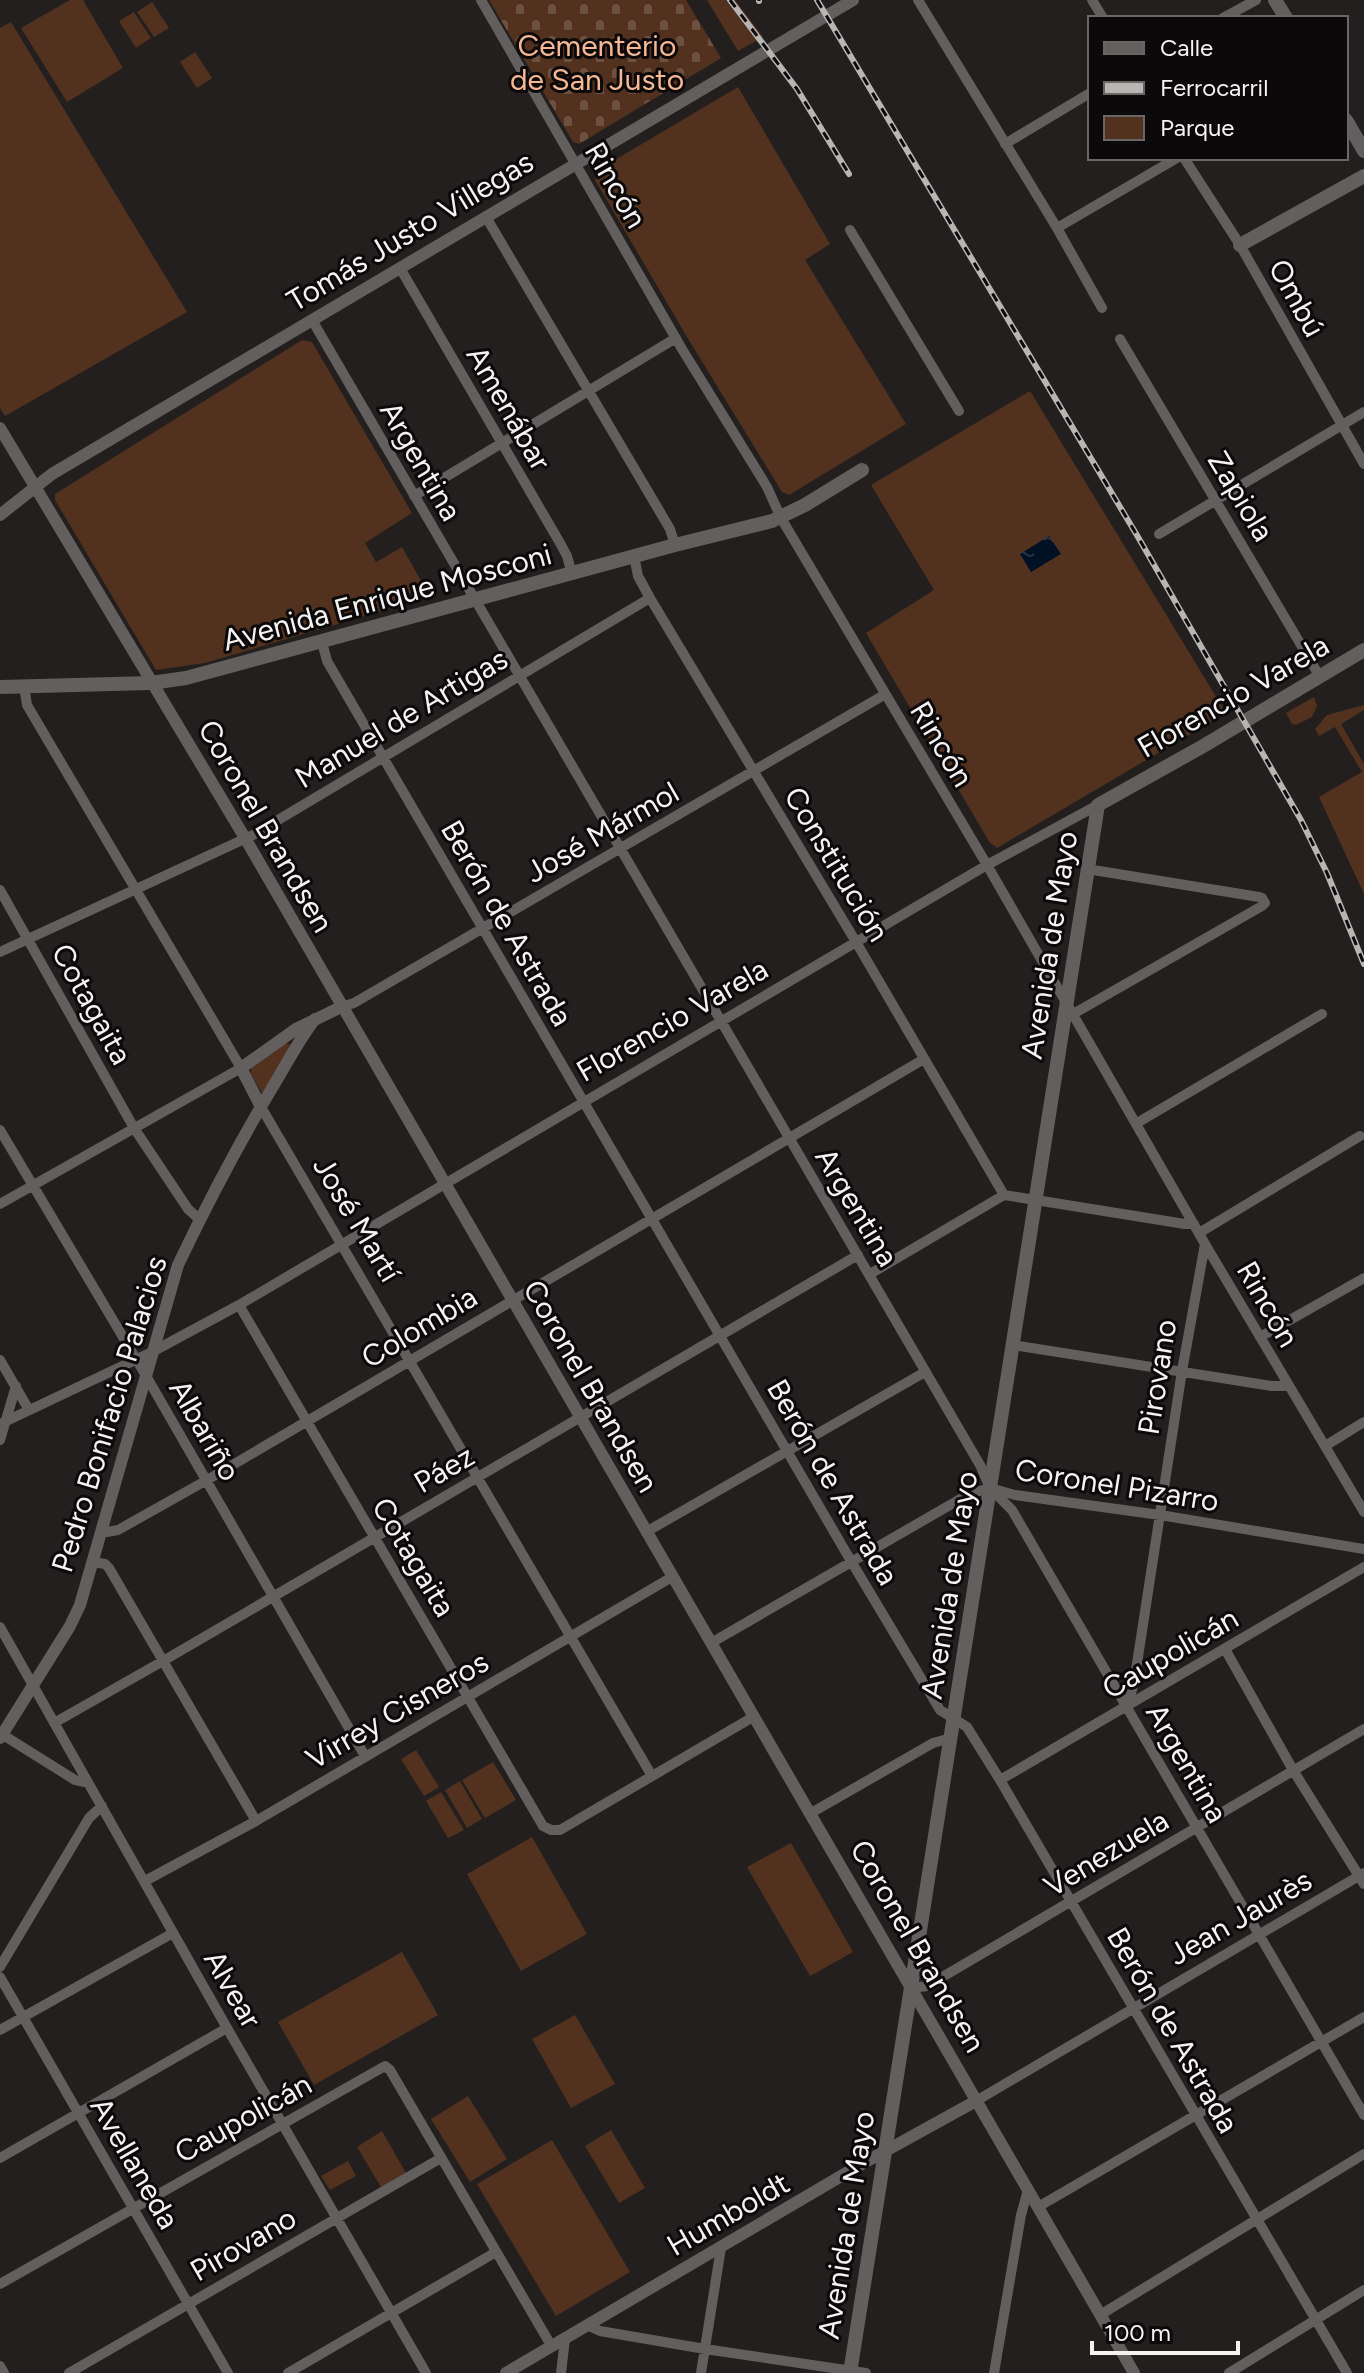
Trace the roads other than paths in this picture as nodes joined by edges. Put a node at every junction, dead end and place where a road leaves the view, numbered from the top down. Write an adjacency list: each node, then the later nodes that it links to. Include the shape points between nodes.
1 (481, 0): 12 (street, Rincón)
2 (853, 0): 12 (street, Tomás Justo Villegas)
3 (918, 0): 8 (street)
4 (1256, 0): 5 (street)
5 (1227, 16)
6 (1088, 94): 8 (street)
7 (1348, 123): 9 (main road)
8 (1005, 144): 15 (street)
9 (1364, 151)
10 (1174, 160): 15 (street)
11 (1185, 160): 17 (street, Ombú)
12 (575, 163): 14 (street, Tomás Justo Villegas); 21 (street, Rincón)
13 (1364, 176): 17 (main road)
14 (486, 217): 18 (street, Tomás Justo Villegas); 23 (street)
15 (1057, 228): 19 (street)
16 (850, 230): 24 (street)
17 (1240, 245): 26 (street, Ombú)
18 (400, 268): 20 (street, Tomás Justo Villegas); 28 (street, Amenábar)
19 (1102, 308)
20 (312, 320): 31 (street, Tomás Justo Villegas); 32 (street, Argentina)
21 (676, 338): 23 (street); 35 (street, Rincón)
22 (1120, 339): 33 (street, Zapiola)
23 (589, 391): 28 (street); 37 (street)
24 (959, 411)
25 (1364, 412): 26 (street)
26 (1341, 425): 29 (street, Ombú); 33 (street)
27 (0, 428): 31 (street, Coronel Brandsen)
28 (502, 444): 32 (street); 39 (street, Amenábar, via 567,556)
29 (1364, 464)
30 (862, 470): 35 (main road, Avenida Enrique Mosconi)
31 (35, 486): 34 (street, Tomás Justo Villegas); 46 (street, Coronel Brandsen)
32 (414, 496): 41 (street, Argentina)
33 (1215, 500): 36 (street); 45 (street, Zapiola)
34 (0, 515)
35 (781, 518): 37 (main road, Avenida Enrique Mosconi); 49 (street, Rincón)
36 (1159, 534)
37 (675, 545): 38 (main road, Avenida Enrique Mosconi)
38 (634, 556): 39 (main road, Avenida Enrique Mosconi); 40 (street, Constitución)
39 (572, 574): 41 (main road, Avenida Enrique Mosconi)
40 (650, 598): 44 (street, Manuel de Artigas); 51 (street, Constitución)
41 (476, 600): 42 (main road, Avenida Enrique Mosconi); 44 (street, Argentina)
42 (322, 642): 46 (main road, Avenida Enrique Mosconi); 50 (street, Berón de Astrada, via 327,661)
43 (1364, 650): 45 (main road, Florencio Varela)
44 (520, 674): 50 (street, Manuel de Artigas); 54 (street, Argentina)
45 (1320, 677): 52 (main road, Florencio Varela)
46 (151, 683): 47 (main road, Avenida Enrique Mosconi); 53 (street, Coronel Brandsen)
47 (24, 686): 48 (main road, Avenida Enrique Mosconi); 57 (street, José Martí, via 27,705)
48 (0, 687)
49 (884, 695): 51 (street, José Mármol); 55 (street, Rincón)
50 (384, 757): 53 (street, Manuel de Artigas); 59 (street, Berón de Astrada)
51 (754, 771): 54 (street, José Mármol); 61 (street, Constitución)
52 (1098, 805): 55 (street, Florencio Varela); 56 (main road, Avenida de Mayo)
53 (245, 838): 57 (street, Manuel de Artigas); 63 (street, Coronel Brandsen)
54 (620, 849): 59 (street, José Mármol); 67 (street, Argentina)
55 (987, 865): 61 (street, Florencio Varela); 64 (street, Rincón)
56 (1087, 869): 64 (main road, Avenida de Mayo); 64 (street, via 1259,897 1265,903)
57 (135, 888): 60 (street, Manuel de Artigas); 69 (street, José Martí)
58 (0, 890): 60 (street, Cotagaita)
59 (483, 930): 63 (street, José Mármol); 70 (street, Berón de Astrada)
60 (28, 939): 62 (street, Manuel de Artigas); 73 (street, Cotagaita)
61 (856, 942): 67 (street, Florencio Varela); 68 (street, Constitución)
62 (0, 952)
63 (341, 1007): 66 (street); 78 (street, Coronel Brandsen)
64 (1069, 1008): 72 (street, Rincón); 80 (main road, Avenida de Mayo)
65 (1322, 1014): 72 (street)
66 (315, 1019): 69 (street); 71 (street, Pedro Bonifacio Palacios)
67 (720, 1022): 70 (street, Florencio Varela); 76 (street, Argentina)
68 (924, 1059): 76 (street, Colombia); 79 (street, Constitución)
69 (241, 1068): 71 (street, José Martí); 73 (street)
70 (583, 1102): 78 (street, Florencio Varela); 82 (street, Berón de Astrada)
71 (261, 1107): 83 (street, Pedro Bonifacio Palacios); 86 (street, José Martí)
72 (1137, 1123): 84 (street, Rincón)
73 (134, 1128): 77 (street); 83 (street, Cotagaita)
74 (0, 1130): 77 (street, Albariño)
75 (1360, 1136): 84 (street)
76 (789, 1138): 82 (street, Colombia); 87 (street, Argentina)
77 (32, 1186): 81 (street); 96 (street, Albariño)
78 (445, 1186): 86 (street, Florencio Varela); 90 (street, Coronel Brandsen)
79 (1004, 1195): 80 (street); 88 (street)
80 (1035, 1200): 84 (street); 94 (main road, Avenida de Mayo)
81 (0, 1204)
82 (651, 1218): 90 (street, Colombia); 92 (street, Berón de Astrada)
83 (199, 1219): 95 (street, Pedro Bonifacio Palacios, via 173,1276)
84 (1196, 1228): 85 (street, Rincón)
85 (1205, 1244): 93 (street, Rincón); 99 (street, Pirovano)
86 (343, 1246): 91 (street, Florencio Varela); 98 (street, José Martí)
87 (858, 1255): 88 (street, Argentina); 92 (street, Páez)
88 (870, 1274): 100 (street, Argentina)
89 (1364, 1278): 93 (street)
90 (511, 1300): 98 (street, Colombia); 105 (street, Coronel Brandsen)
91 (239, 1305): 95 (street, Florencio Varela); 106 (street, Cotagaita)
92 (719, 1335): 105 (street, Páez); 111 (street, Berón de Astrada)
93 (1260, 1337): 103 (street, Rincón)
94 (1013, 1345): 99 (street); 114 (main road, Avenida de Mayo)
95 (152, 1352): 96 (street, Florencio Varela); 101 (street, Pedro Bonifacio Palacios)
96 (136, 1359): 101 (street, Albariño); 104 (street, Florencio Varela)
97 (0, 1360): 102 (street)
98 (411, 1361): 106 (street, Colombia); 112 (street, José Martí)
99 (1182, 1371): 103 (street); 116 (street, Pirovano)
100 (925, 1372): 111 (street); 114 (street, Argentina)
101 (145, 1374): 113 (street, Albariño); 117 (street, Pedro Bonifacio Palacios)
102 (16, 1386): 104 (street); 108 (street)
103 (1288, 1386): 110 (street, Rincón)
104 (29, 1410): 108 (street, Florencio Varela)
105 (580, 1417): 112 (street, Páez); 118 (street, Coronel Brandsen)
106 (307, 1420): 113 (street, Colombia); 119 (street, Cotagaita)
107 (1364, 1422): 110 (street)
108 (3, 1423): 109 (street)
109 (0, 1440)
110 (1325, 1446): 115 (street, Rincón)
111 (788, 1452): 118 (street); 121 (street, Berón de Astrada)
112 (478, 1477): 119 (street, Páez); 127 (street, José Martí)
113 (207, 1480): 117 (street, Colombia, via 118,1530); 125 (street, Albariño)
114 (990, 1488): 116 (street, Coronel Pizarro); 121 (street, Coronel Pizarro, via 969,1494); 133 (street, Argentina, via 1012,1510); 135 (main road, Avenida de Mayo)
115 (1364, 1512)
116 (1160, 1515): 120 (street, Coronel Pizarro); 133 (street, Pirovano)
117 (102, 1530): 122 (street, Pedro Bonifacio Palacios)
118 (646, 1532): 124 (street, Coronel Brandsen)
119 (373, 1537): 125 (street, Páez); 132 (street, Cotagaita)
120 (1364, 1549)
121 (851, 1561): 128 (street, Coronel Pizarro); 135 (street, Berón de Astrada, via 940,1710)
122 (93, 1562): 130 (street, via 109,1568); 131 (street, Pedro Bonifacio Palacios, via 70,1626)
123 (1364, 1567): 129 (street, Caupolicán)
124 (672, 1577): 127 (street, Virrey Cisneros); 128 (street, Coronel Brandsen)
125 (272, 1596): 130 (street, Páez); 140 (street, Albariño)
126 (0, 1627): 131 (street, Alvear)
127 (572, 1636): 132 (street, Virrey Cisneros); 142 (street, José Martí)
128 (711, 1643): 134 (street, Coronel Brandsen)
129 (1225, 1649): 133 (street, Caupolicán); 141 (street)
130 (163, 1661): 136 (street, Páez); 147 (street)
131 (33, 1686): 136 (street, Alvear); 138 (street, Pedro Bonifacio Palacios)
132 (468, 1696): 140 (street, Virrey Cisneros); 142 (street, Cotagaita, via 543,1826 551,1830 560,1830)
133 (1127, 1706): 143 (street, Caupolicán); 148 (street, Argentina)
134 (753, 1717): 142 (street); 146 (street, Coronel Brandsen)
135 (954, 1719): 139 (main road, Avenida de Mayo); 143 (street, Berón de Astrada, via 967,1727)
136 (54, 1723): 144 (street, Alvear)
137 (1364, 1729): 141 (street, Venezuela)
138 (1, 1735): 144 (street)
139 (951, 1738): 146 (street, via 933,1743); 156 (main road, Avenida de Mayo)
140 (365, 1756): 147 (street, Virrey Cisneros)
141 (1293, 1770): 148 (street, Venezuela); 149 (street)
142 (652, 1776)
143 (1000, 1780): 151 (street, Berón de Astrada)
144 (88, 1783): 145 (street, Alvear)
145 (102, 1806): 150 (street, Alvear); 154 (street, via 89,1818)
146 (811, 1813): 156 (street, Coronel Brandsen)
147 (256, 1821): 150 (street, Virrey Cisneros)
148 (1196, 1828): 151 (street, Venezuela); 153 (street, Argentina)
149 (1362, 1878): 153 (street, Jean Jaurès)
150 (145, 1881): 152 (street, Alvear)
151 (1071, 1903): 156 (street, Venezuela, via 927,1986); 157 (street, Berón de Astrada)
152 (173, 1933): 158 (street); 160 (street, Alvear)
153 (1257, 1934): 157 (street, Jean Jaurès); 162 (street, Argentina)
154 (0, 1967)
155 (0, 1977): 158 (street, Avellaneda)
156 (911, 1988): 163 (street, Coronel Brandsen); 168 (main road, Avenida de Mayo)
157 (1132, 2008): 163 (street, Jean Jaurès); 166 (street, Berón de Astrada)
158 (24, 2017): 161 (street); 164 (street, Avellaneda)
159 (1364, 2017): 162 (street)
160 (227, 2028): 164 (street); 167 (street, Alvear)
161 (0, 2030)
162 (1320, 2042): 165 (street, Argentina); 166 (street)
163 (976, 2101): 168 (street, Humboldt); 172 (street, Coronel Brandsen)
164 (78, 2113): 170 (street); 173 (street, Avellaneda)
165 (1364, 2115)
166 (1196, 2116): 174 (street); 176 (street, Berón de Astrada)
167 (284, 2123): 171 (street, Caupolicán, via 385,2066); 173 (street, Caupolicán); 175 (street, Alvear)
168 (883, 2152): 177 (street, Humboldt); 190 (main road, Avenida de Mayo)
169 (1364, 2154): 176 (street)
170 (0, 2158)
171 (441, 2158): 175 (street, Pirovano); 178 (street)
172 (1028, 2190): 174 (street, Coronel Brandsen); 200 (street)
173 (133, 2207): 179 (street, Caupolicán); 181 (street, Avellaneda)
174 (1038, 2207): 183 (street, Coronel Brandsen)
175 (337, 2218): 181 (street, Pirovano); 182 (street, Alvear)
176 (1257, 2220): 183 (street); 184 (street, Berón de Astrada)
177 (721, 2248): 185 (street, Humboldt); 188 (street)
178 (496, 2252): 182 (street); 187 (street)
179 (0, 2284)
180 (1364, 2290): 184 (street)
181 (188, 2304): 192 (street, Pirovano); 193 (street, Avellaneda)
182 (392, 2314): 194 (street); 195 (street, Alvear)
183 (1100, 2315): 201 (street, Coronel Brandsen)
184 (1316, 2320): 202 (street); 203 (street, Berón de Astrada)
185 (589, 2326): 186 (street, Humboldt); 188 (street)
186 (565, 2339): 187 (street, Humboldt); 197 (street)
187 (552, 2347): 196 (street, Humboldt)
188 (705, 2349): 190 (street); 198 (street)
189 (0, 2366): 191 (street)
190 (850, 2372): 199 (street)
191 (4, 2373)
192 (69, 2373)
193 (228, 2373)
194 (288, 2373)
195 (426, 2373)
196 (506, 2373)
197 (561, 2373)
198 (701, 2373)
199 (866, 2373)
200 (994, 2373)
201 (1134, 2373)
202 (1229, 2373)
203 (1347, 2373)

